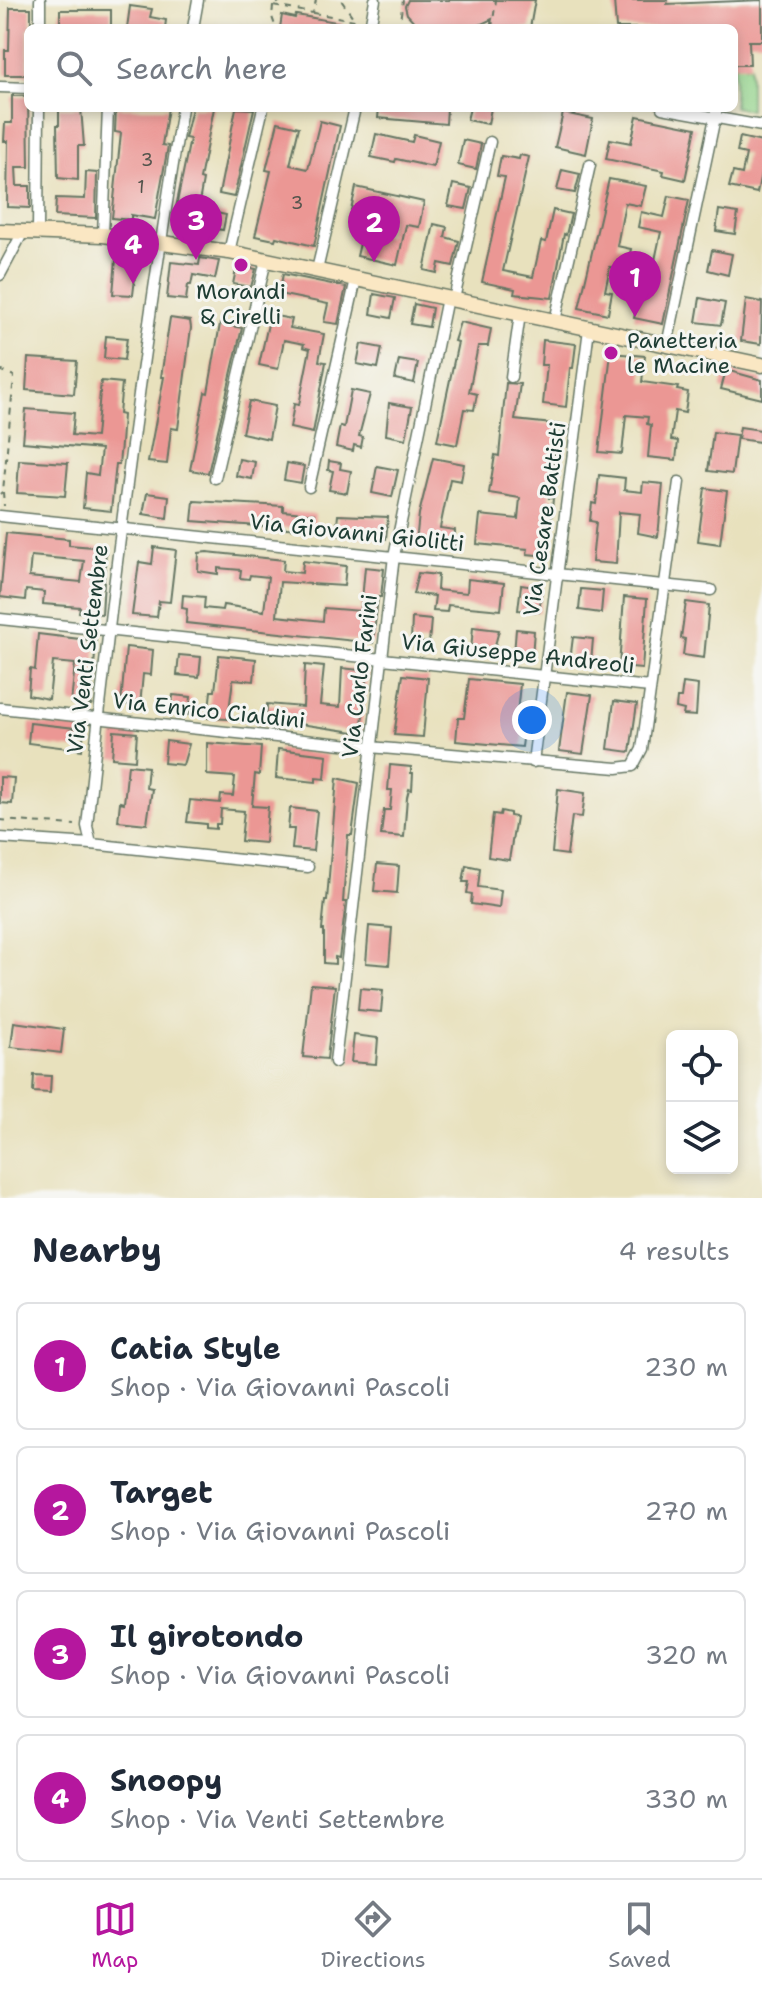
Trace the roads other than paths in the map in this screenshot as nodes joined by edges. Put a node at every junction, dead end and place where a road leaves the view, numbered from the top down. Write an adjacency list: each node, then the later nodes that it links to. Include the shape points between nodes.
1 (40, 0): 4 (street)
2 (198, 0): 5 (street)
3 (375, 0): 6 (street)
4 (40, 24)
5 (194, 24)
6 (371, 24)
7 (0, 87): 8 (street)
8 (24, 88)
9 (39, 112): 19 (street)
10 (108, 112): 20 (street)
11 (181, 112): 21 (street, Via Venti Settembre)
12 (262, 112): 22 (street)
13 (354, 112): 24 (street)
14 (716, 113): 15 (street); 31 (street)
15 (762, 126)
16 (490, 142): 27 (street, Via Carlo Farini)
17 (590, 165): 29 (street)
18 (0, 231): 19 (street)
19 (30, 232): 20 (street); 25 (street)
20 (103, 235): 21 (street)
21 (160, 241): 22 (street); 38 (street, Via Venti Settembre)
22 (229, 252): 23 (street)
23 (266, 260): 24 (street); 34 (street)
24 (317, 270): 26 (street)
25 (0, 275)
26 (356, 279): 27 (street); 36 (street)
27 (450, 298): 28 (street); 39 (street, Via Carlo Farini)
28 (520, 314): 29 (street); 33 (street)
29 (555, 321): 30 (street)
30 (589, 329): 31 (street); 40 (street, Via Cesare Battisti)
31 (667, 345): 32 (street)
32 (762, 365)
33 (511, 377)
34 (215, 478)
35 (679, 482): 41 (street)
36 (309, 487)
37 (2, 512): 38 (street, Via Giovanni Giolitti)
38 (121, 529): 39 (street, Via Giovanni Giolitti); 44 (street, Via Venti Settembre)
39 (394, 556): 40 (street, Via Giovanni Giolitti); 45 (street, Via Carlo Farini)
40 (557, 572): 41 (street, Via Giovanni Giolitti); 46 (street, Via Cesare Battisti)
41 (665, 584): 42 (street, Via Giovanni Giolitti); 47 (street)
42 (711, 590)
43 (0, 619): 44 (street, Via Giuseppe Andreoli)
44 (109, 630): 45 (street, Via Giuseppe Andreoli); 49 (street, Via Venti Settembre)
45 (381, 659): 46 (street, Via Giuseppe Andreoli); 50 (street, Via Carlo Farini)
46 (543, 675): 47 (street, Via Giuseppe Andreoli); 51 (street, Via Cesare Battisti)
47 (650, 687): 51 (street, Via Enrico Cialdini, via 642,749 633,766)
48 (0, 708): 49 (street, Via Enrico Cialdini)
49 (98, 718): 50 (street, Via Enrico Cialdini); 53 (street, Via Venti Settembre, via 87,826)
50 (370, 747): 51 (street, Via Enrico Cialdini); 55 (street, Via Carlo Farini)
51 (533, 762)
52 (0, 838): 53 (street)
53 (91, 844): 54 (street)
54 (308, 867)
55 (335, 1062)

